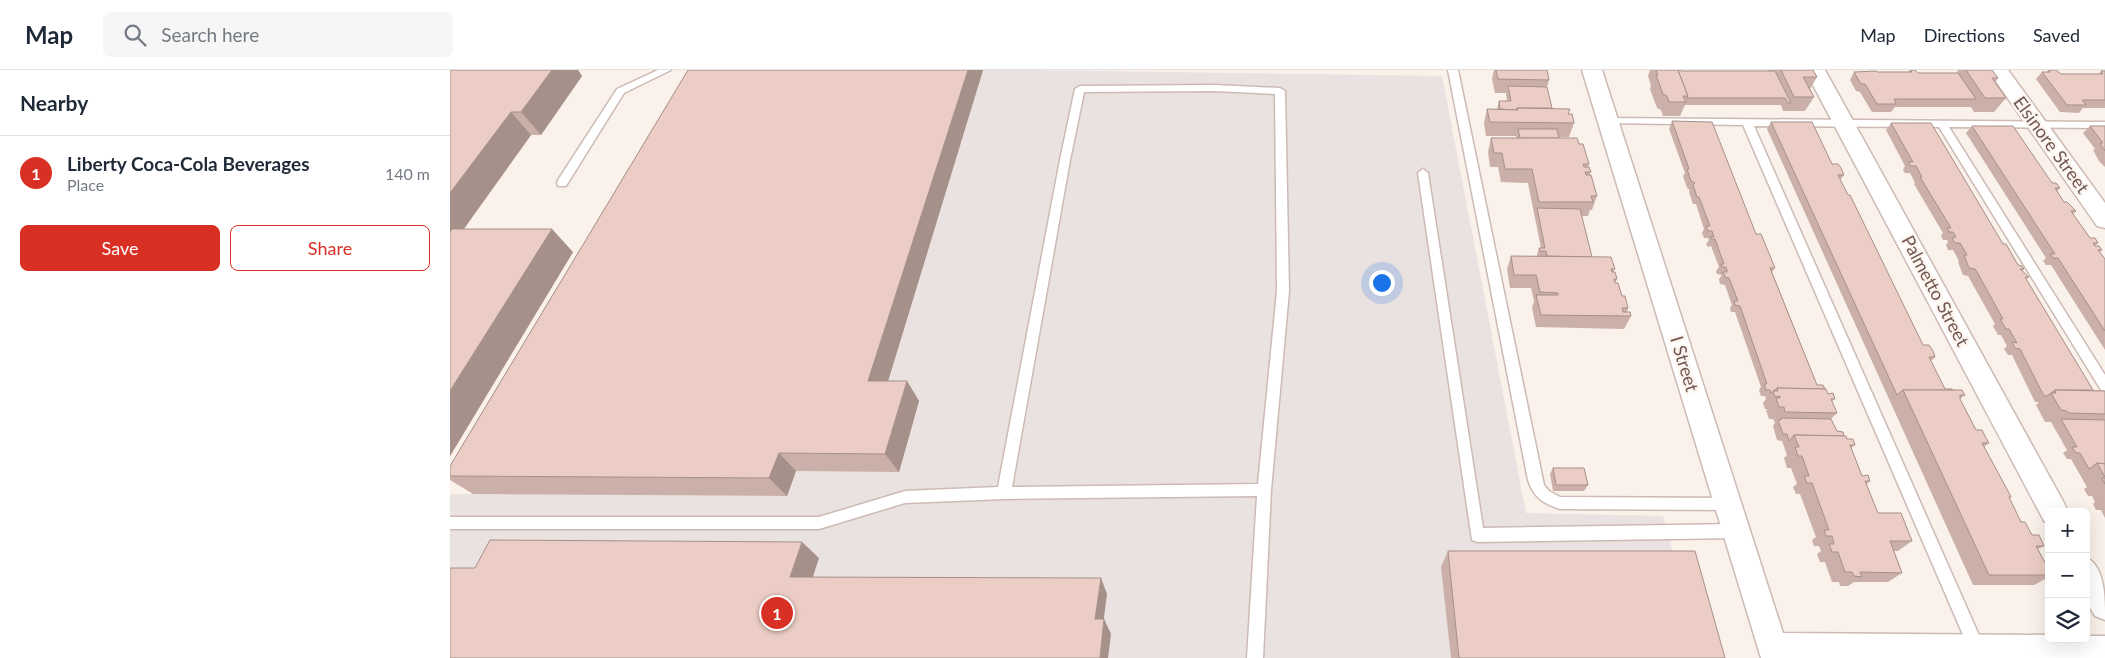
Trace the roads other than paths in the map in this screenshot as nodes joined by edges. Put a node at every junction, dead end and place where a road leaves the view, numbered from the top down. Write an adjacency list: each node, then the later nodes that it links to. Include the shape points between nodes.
1 (666, 70): 13 (lane, via 620,91)
2 (1453, 70): 18 (lane, via 1539,493 1560,503)
3 (1592, 70): 6 (street, I Street)
4 (1816, 70): 8 (street, Palmetto Street)
5 (1998, 70): 10 (street, Elsinore Street)
6 (1608, 121): 7 (lane); 18 (street, I Street)
7 (1747, 122): 8 (lane); 26 (lane)
8 (1844, 123): 9 (lane); 19 (street, Palmetto Street)
9 (1942, 124): 10 (lane); 15 (lane)
10 (2037, 125): 11 (lane); 14 (street, Elsinore Street)
11 (2105, 125)
12 (1423, 173): 21 (lane, via 1477,535)
13 (562, 183)
14 (2105, 220)
15 (2105, 386)
16 (1264, 490): 17 (lane); 17 (lane, via 1283,291 1280,90 1080,89); 27 (lane)
17 (1004, 492): 20 (lane, via 905,497 819,524)
18 (1729, 504): 21 (street, I Street)
19 (2052, 508)
20 (450, 523)
21 (1737, 531): 25 (street, I Street)
22 (2090, 578): 23 (street)
23 (2105, 606)
24 (2105, 651): 26 (street)
25 (1775, 653): 26 (street)
26 (1979, 654)
27 (1255, 658)

